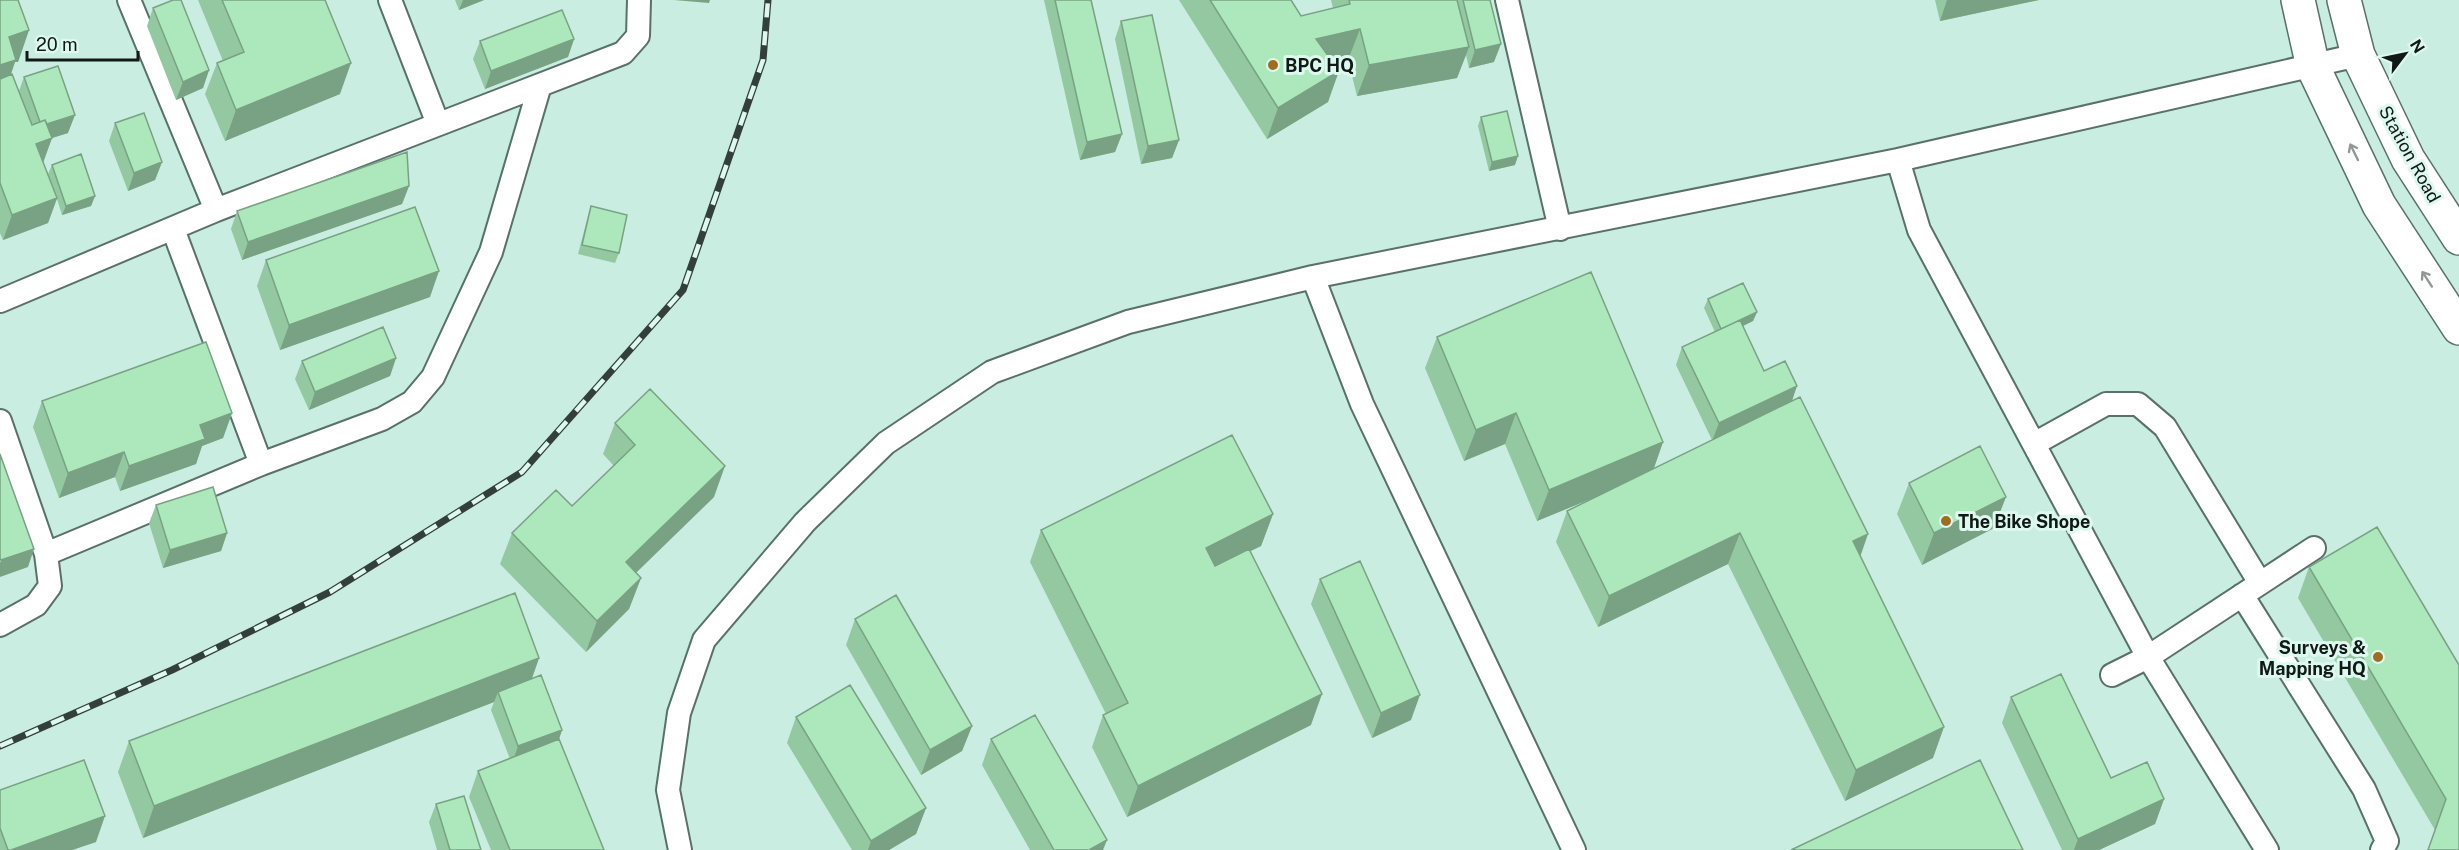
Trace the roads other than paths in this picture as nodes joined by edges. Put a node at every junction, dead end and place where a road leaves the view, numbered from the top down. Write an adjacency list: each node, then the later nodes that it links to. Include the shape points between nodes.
1 (129, 0): 12 (lane)
2 (390, 0): 10 (lane)
3 (639, 0): 9 (lane, via 638,36 623,53)
4 (1507, 0): 14 (lane)
5 (2298, 0): 8 (street)
6 (2344, 0): 7 (street, Station Road)
7 (2358, 55): 8 (lane); 15 (street, Station Road, via 2408,159)
8 (2313, 67): 11 (lane); 18 (street, one-way to 8, via 2379,205)
9 (540, 85): 10 (lane); 21 (lane, via 491,252 432,377 412,402 382,419)
10 (438, 124): 12 (lane)
11 (1898, 160): 14 (lane); 20 (lane, via 1919,230)
12 (216, 210): 13 (lane)
13 (173, 228): 17 (lane); 21 (lane)
14 (1560, 229): 16 (lane)
15 (2459, 238)
16 (1313, 278): 28 (lane, via 1128,322 992,372 886,443 805,522 704,640 679,713 668,790); 29 (lane, via 1362,404)
17 (0, 302)
18 (2459, 328)
19 (0, 421): 23 (lane)
20 (2034, 444): 24 (lane, via 2106,404 2138,404 2164,427); 26 (lane)
21 (261, 464): 23 (lane)
22 (2314, 548): 24 (lane)
23 (46, 554): 25 (lane, via 50,586 36,605)
24 (2251, 589): 26 (lane); 31 (lane, via 2364,789 2387,841)
25 (0, 625)
26 (2148, 657): 27 (lane); 30 (lane)
27 (2112, 675)
28 (680, 850)
29 (1574, 850)
30 (2267, 850)
31 (2382, 850)

